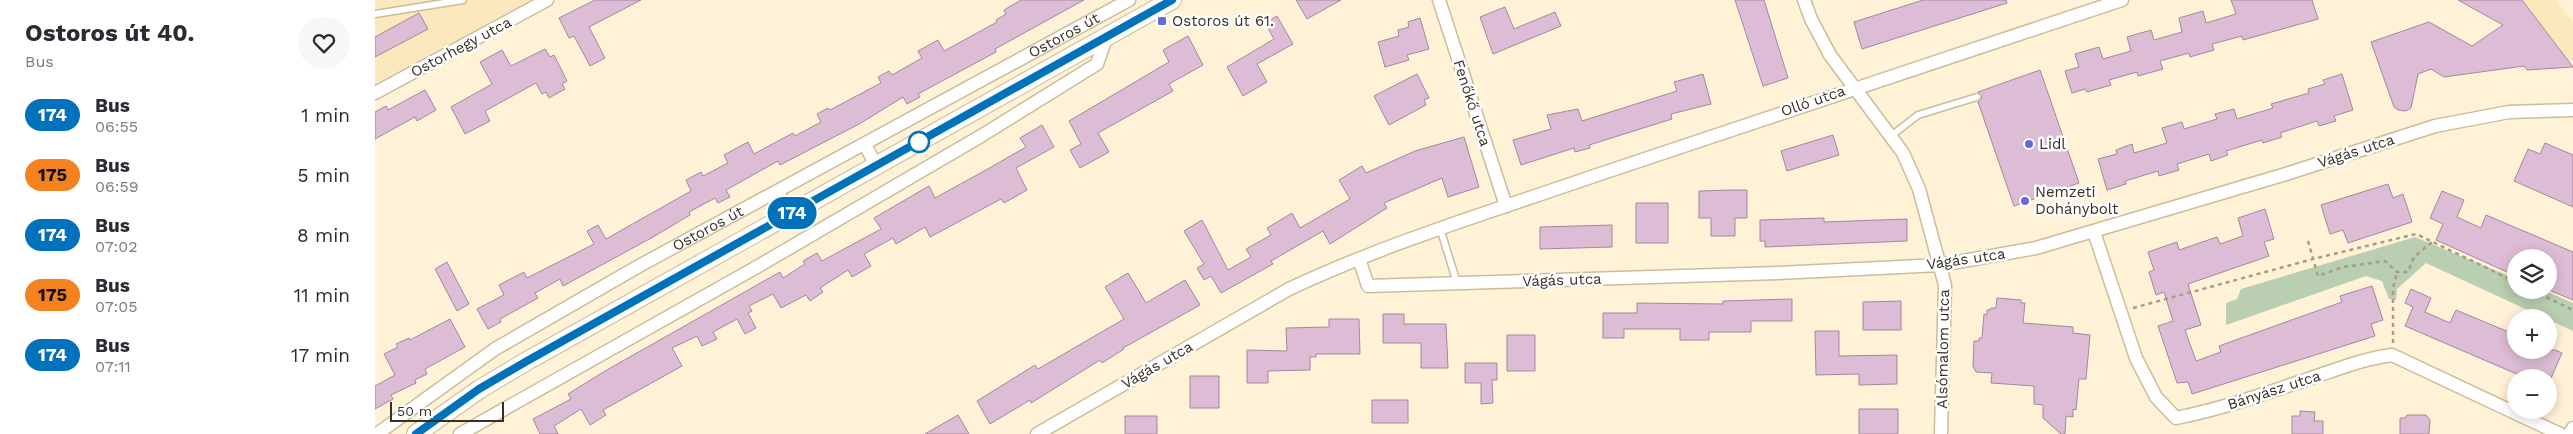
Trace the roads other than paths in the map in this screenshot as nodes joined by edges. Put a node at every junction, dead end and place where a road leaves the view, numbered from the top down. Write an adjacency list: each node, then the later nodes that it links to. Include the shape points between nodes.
1 (459, 0): 8 (lane)
2 (547, 0): 11 (street, Ostorhegy utca)
3 (1129, 0): 15 (street, Ostoros út)
4 (1172, 0): 9 (main road, Ostoros út)
5 (1439, 0): 18 (street, Fenőkő utca)
6 (1804, 0): 10 (street, Alsómalom utca, via 1830,55)
7 (2122, 0): 10 (street, Olló utca)
8 (375, 14)
9 (1106, 38): 16 (main road, Ostoros út); 28 (street, Ostoros út, via 1097,64 981,136)
10 (1855, 87): 14 (street, Alsómalom utca); 18 (street, Olló utca)
11 (375, 93)
12 (1977, 97): 14 (lane, via 1918,116)
13 (2573, 110): 21 (street, Vágás utca, via 2509,112 2435,126)
14 (1891, 136): 23 (street, Alsómalom utca, via 1903,153 1919,189)
15 (865, 144): 16 (street); 17 (street, Ostoros út)
16 (876, 166): 19 (main road, Ostoros út)
17 (778, 192): 19 (street); 26 (street, Ostoros út, via 639,266 495,349)
18 (1506, 206): 20 (street, Vágás utca)
19 (789, 214): 27 (main road, Ostoros út, via 479,389)
20 (1440, 228): 22 (street, Vágás utca); 24 (lane)
21 (2094, 232): 23 (street, Vágás utca, via 2036,248); 31 (street, Bányász utca, via 2136,358 2156,398 2176,418 2263,394 2366,358 2393,356)
22 (1359, 259): 24 (street, Vágás utca, via 1368,286); 29 (street, Vágás utca, via 1289,289)
23 (1940, 265): 24 (street, Vágás utca); 30 (street, Alsómalom utca, via 1945,285)
24 (1457, 283)
25 (2573, 428): 32 (street)
26 (377, 434)
27 (416, 434)
28 (460, 434)
29 (1037, 434)
30 (1941, 434)
31 (2560, 434)
32 (2569, 434)

